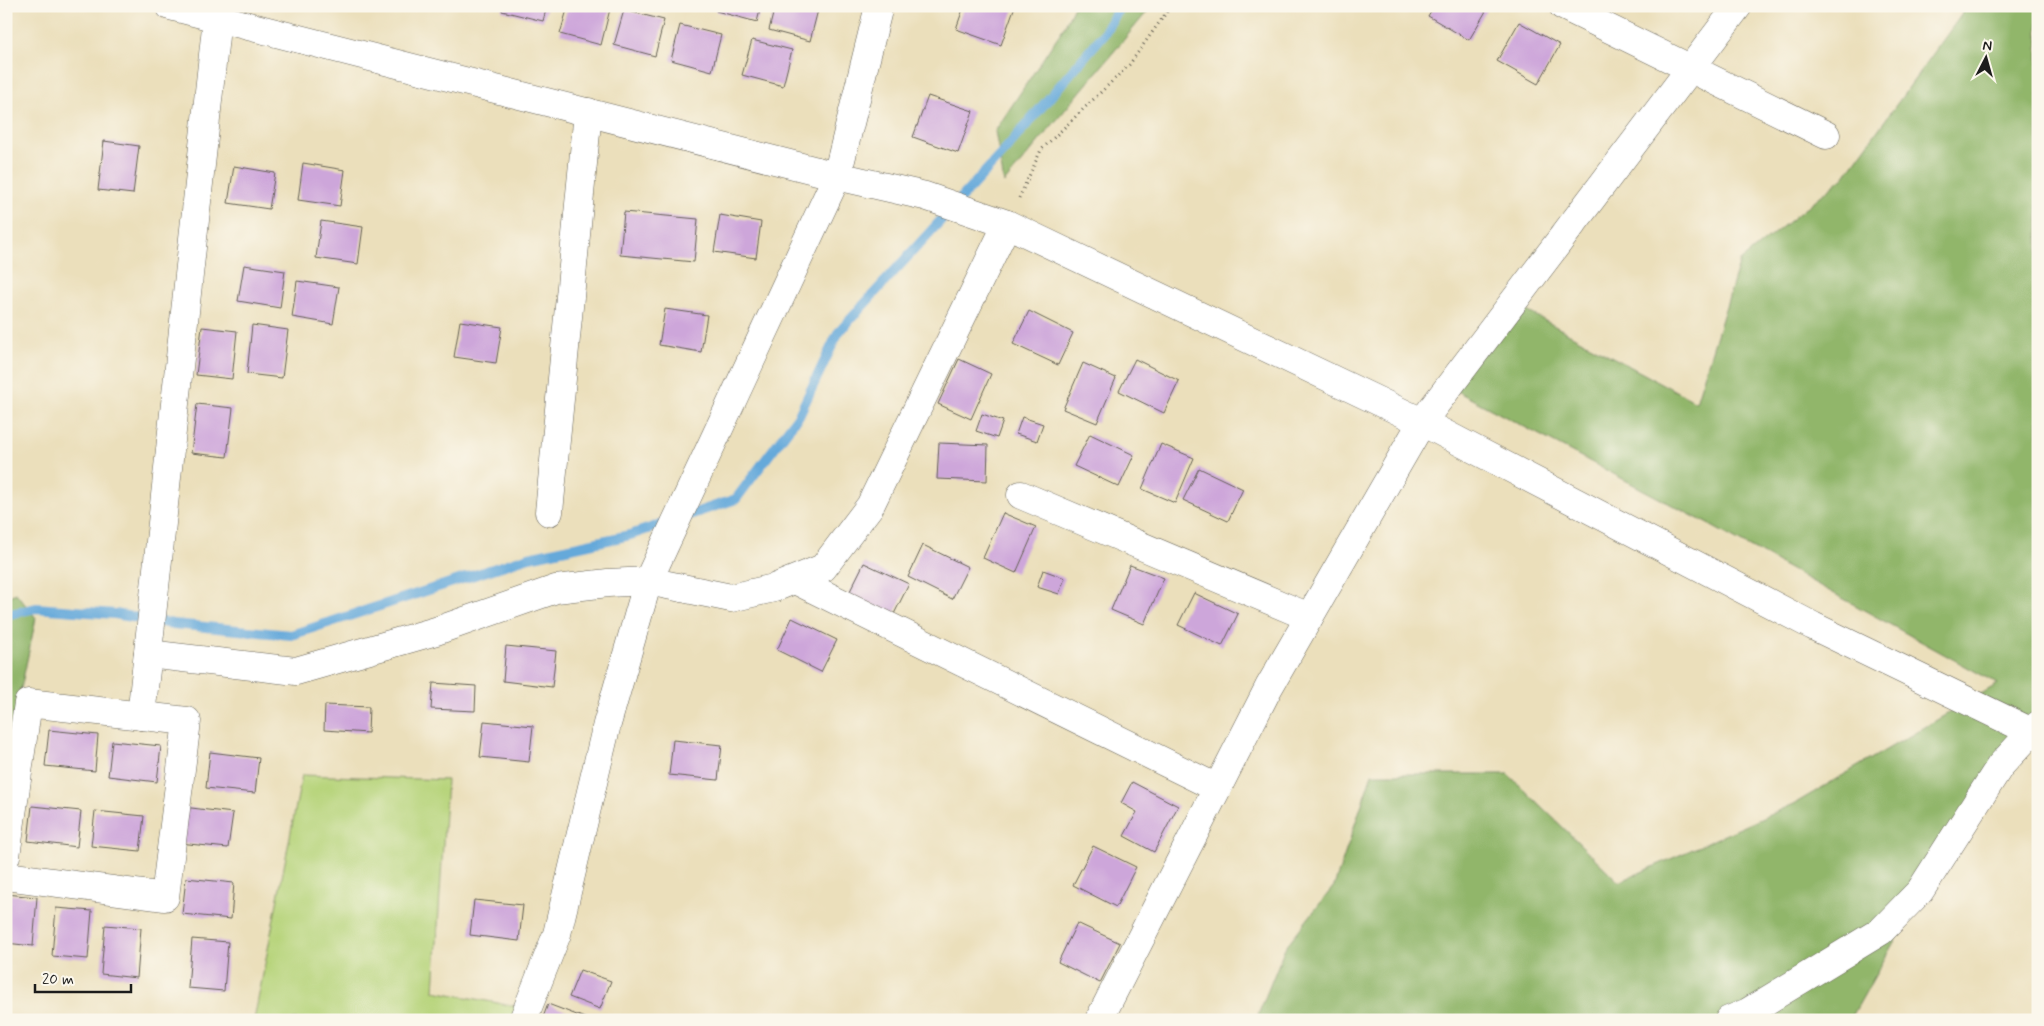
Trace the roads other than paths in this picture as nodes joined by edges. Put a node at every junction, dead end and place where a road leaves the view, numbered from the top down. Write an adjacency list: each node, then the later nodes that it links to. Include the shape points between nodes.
1 (170, 6): 5 (street)
2 (878, 6): 9 (street)
3 (1564, 6): 6 (street)
4 (1738, 6): 6 (street)
5 (217, 18): 7 (street); 17 (street)
6 (1690, 69): 8 (street); 11 (street)
7 (588, 112): 9 (street); 13 (street)
8 (1826, 135)
9 (837, 176): 10 (street, via 932,198); 15 (street)
10 (1007, 224): 11 (street); 14 (street, via 870,506 823,568)
11 (1422, 422): 16 (street); 19 (street, via 1813,626)
12 (1021, 495): 16 (street)
13 (549, 512)
14 (795, 580): 15 (street, via 731,598); 20 (street)
15 (648, 581): 17 (street, via 556,589 436,631 296,671); 23 (street, via 606,724 557,934)
16 (1309, 617): 20 (street, via 1268,687)
17 (149, 648): 18 (street)
18 (141, 716): 21 (street, via 28,702); 22 (street, via 187,722 165,897)
19 (2036, 731): 25 (street, via 2000,766 1920,891 1881,931 1748,1012)
20 (1217, 788): 24 (street)
21 (6, 856)
22 (6, 876)
23 (523, 1020)
24 (1099, 1020)
25 (1729, 1020)

